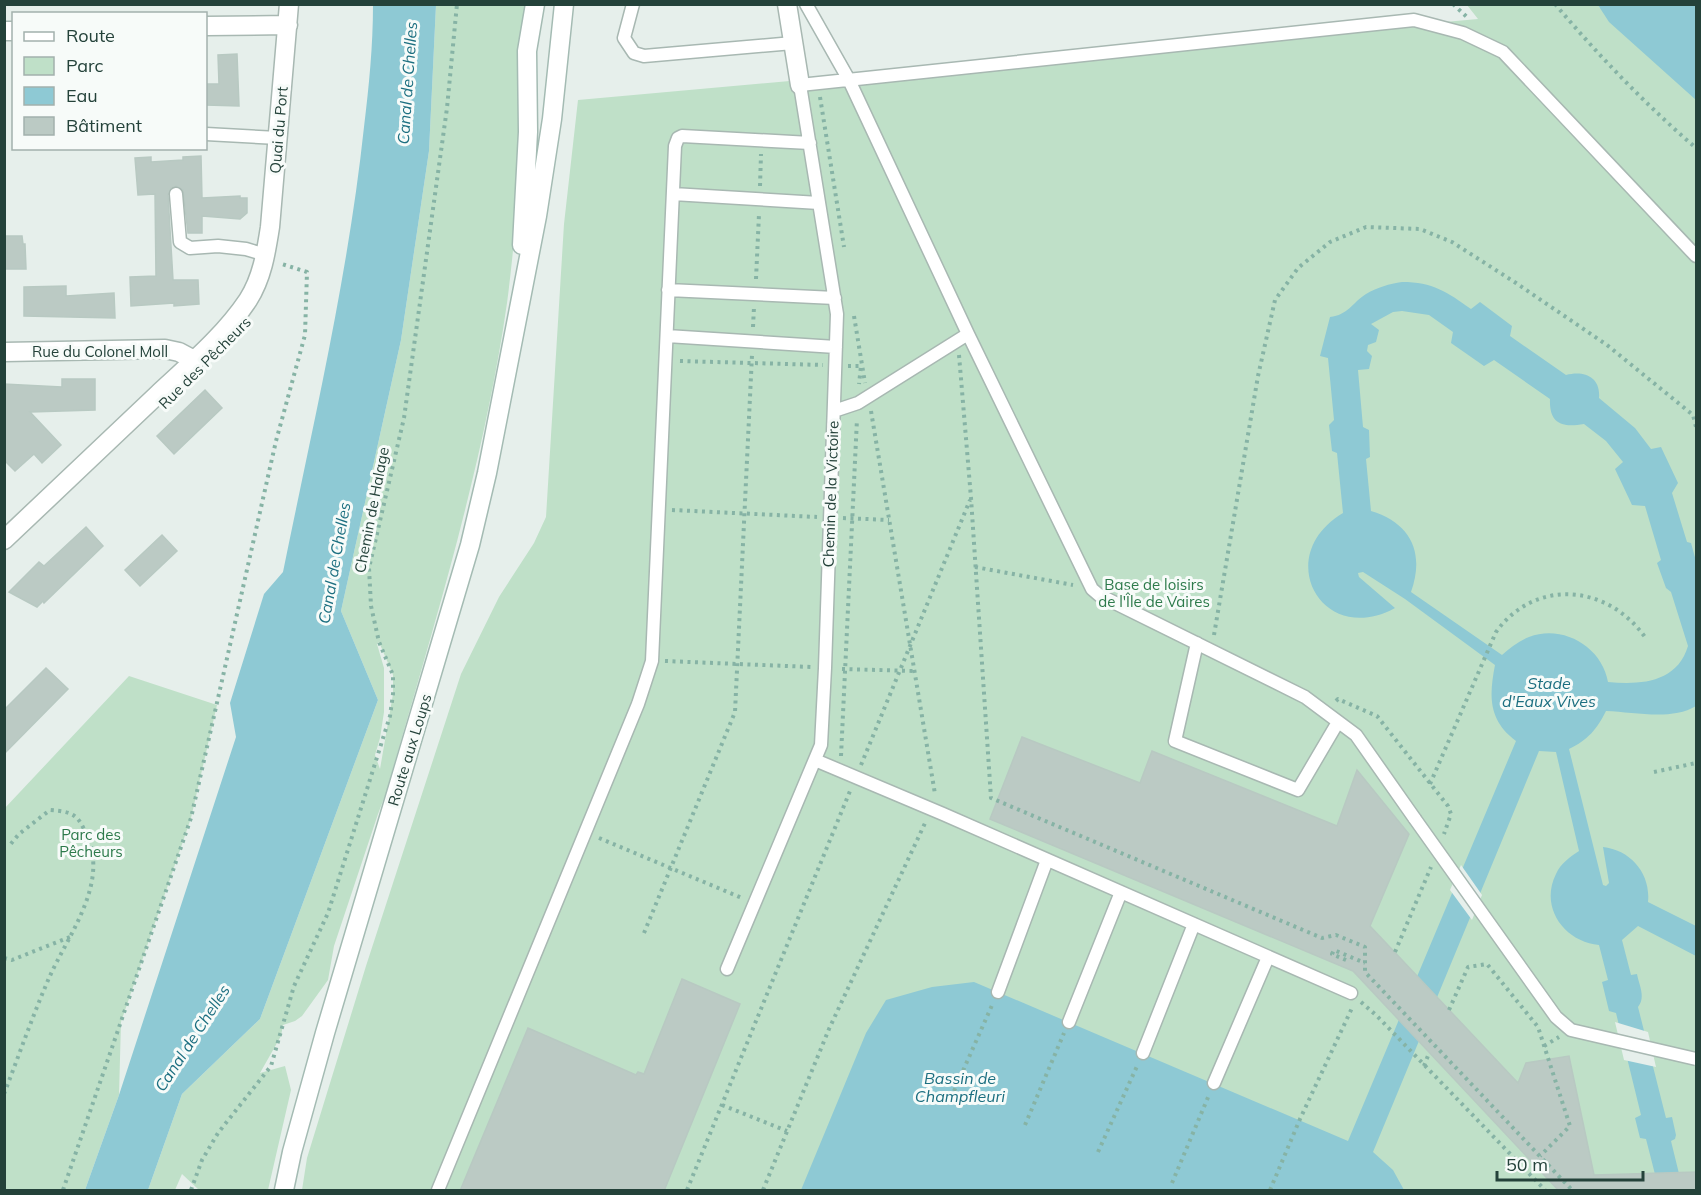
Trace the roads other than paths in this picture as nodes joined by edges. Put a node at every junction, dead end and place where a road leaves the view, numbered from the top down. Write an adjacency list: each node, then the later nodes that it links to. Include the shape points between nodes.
1 (289, 4): 7 (street, Quai du Port)
2 (535, 4): 22 (street, via 527,51 528,142)
3 (564, 4): 22 (street, via 552,119)
4 (633, 4): 9 (lane, via 624,38 634,53 644,56)
5 (787, 4): 9 (street, Chemin de la Victoire)
6 (806, 4): 10 (lane)
7 (288, 25): 8 (street); 13 (street, Quai du Port)
8 (207, 26)
9 (793, 43): 11 (street, Chemin de la Victoire)
10 (849, 80): 11 (lane); 18 (lane, via 1414,20 1463,33 1503,52); 24 (lane)
11 (808, 84): 14 (lane, Chemin de la Victoire)
12 (207, 134): 13 (lane)
13 (278, 138): 19 (street, Quai du Port)
14 (810, 143): 16 (lane, via 682,136 675,146); 17 (lane, Chemin de la Victoire)
15 (176, 194): 19 (lane, via 183,245 246,249)
16 (673, 194): 17 (lane); 20 (lane)
17 (819, 202): 21 (lane, Chemin de la Victoire)
18 (1696, 256)
19 (273, 262): 27 (street, Rue des Pêcheurs, via 234,319)
20 (668, 290): 21 (lane); 23 (lane)
21 (835, 298): 25 (lane, Chemin de la Victoire)
22 (519, 306): 44 (street, Route aux Loups, via 470,545 325,1033)
23 (667, 336): 25 (lane); 45 (lane, via 652,661 638,704)
24 (963, 338): 28 (lane, via 863,400); 30 (lane, via 1092,589)
25 (836, 346): 28 (lane, Chemin de la Victoire)
26 (4, 352): 27 (street, Rue du Colonel Moll, via 165,349)
27 (194, 360): 29 (street, Rue des Pêcheurs)
28 (834, 411): 32 (lane, Chemin de la Victoire, via 825,668 820,745)
29 (4, 540)
30 (1197, 644): 31 (lane, via 1305,698); 31 (lane, via 1175,741 1298,790)
31 (1338, 722): 42 (lane, bridge, via 1356,735 1556,1017 1571,1030)
32 (815, 760): 33 (lane); 37 (lane, Chemin de la Victoire)
33 (1047, 860): 34 (lane); 38 (lane)
34 (1121, 892): 35 (lane); 40 (lane)
35 (1194, 924): 36 (lane); 41 (lane)
36 (1268, 957): 39 (lane); 43 (lane)
37 (728, 969)
38 (998, 992)
39 (1351, 993)
40 (1069, 1022)
41 (1143, 1053)
42 (1696, 1059)
43 (1215, 1083)
44 (284, 1191)
45 (438, 1191)

